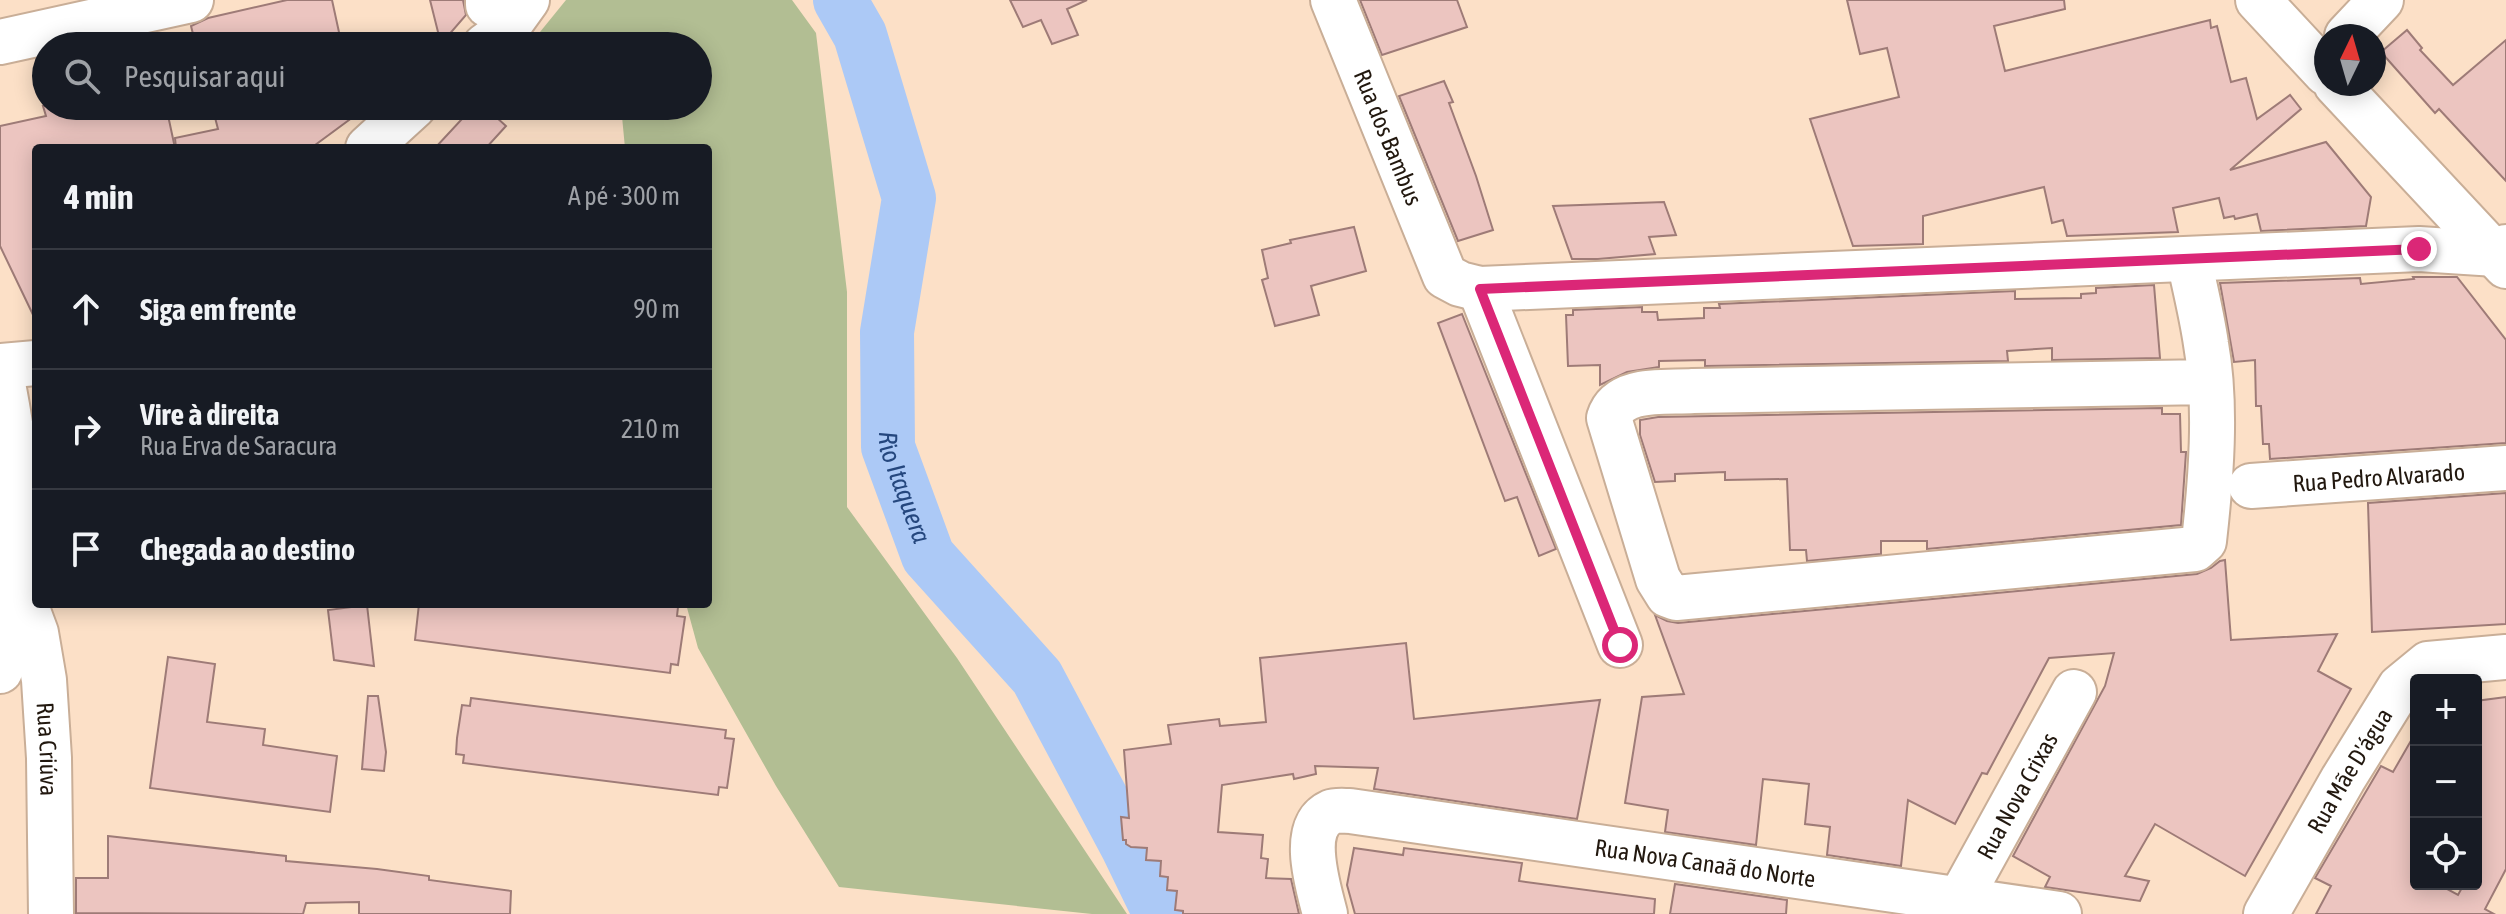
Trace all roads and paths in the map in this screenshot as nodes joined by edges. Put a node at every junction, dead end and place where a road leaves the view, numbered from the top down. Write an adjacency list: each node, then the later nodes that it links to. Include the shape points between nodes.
1 (191, 0): 7 (street)
2 (1333, 0): 17 (street, Rua dos Bambus)
3 (2258, 0): 11 (street)
4 (2381, 0): 6 (street)
5 (496, 10): 8 (street)
6 (2362, 24)
7 (45, 32)
8 (478, 32)
9 (32, 35): 10 (street)
10 (0, 42)
11 (2314, 48)
12 (2360, 96): 15 (street)
13 (399, 120): 14 (street)
14 (372, 144)
15 (2503, 256): 16 (street, via 2419,249)
16 (2189, 260): 17 (street); 20 (street)
17 (1462, 282): 26 (street, Rua dos Bambus)
18 (32, 364): 19 (street)
19 (0, 368): 24 (street)
20 (2210, 382): 20 (street, via 1665,393 1621,400 1609,418 1658,579 1676,598 2195,549 2204,541 2206,526)
21 (32, 454): 24 (street)
22 (2506, 468): 23 (street, Rua Pedro Alvarado)
23 (2251, 486)
24 (17, 493): 25 (street)
25 (19, 587): 28 (street); 31 (street, Rua Criúva, via 36,633 44,680)
26 (1620, 645)
27 (2506, 657): 34 (street, Rua Mãe D'água, via 2428,664 2400,687)
28 (2, 662)
29 (2074, 692): 30 (street, Rua Nova Crixas)
30 (1960, 899): 32 (street, Rua Nova Canaã do Norte, via 1332,811 1314,834 1312,856); 33 (street, Rua Nova Canaã do Norte)
31 (51, 914)
32 (1325, 914)
33 (2059, 914)
34 (2266, 914)

